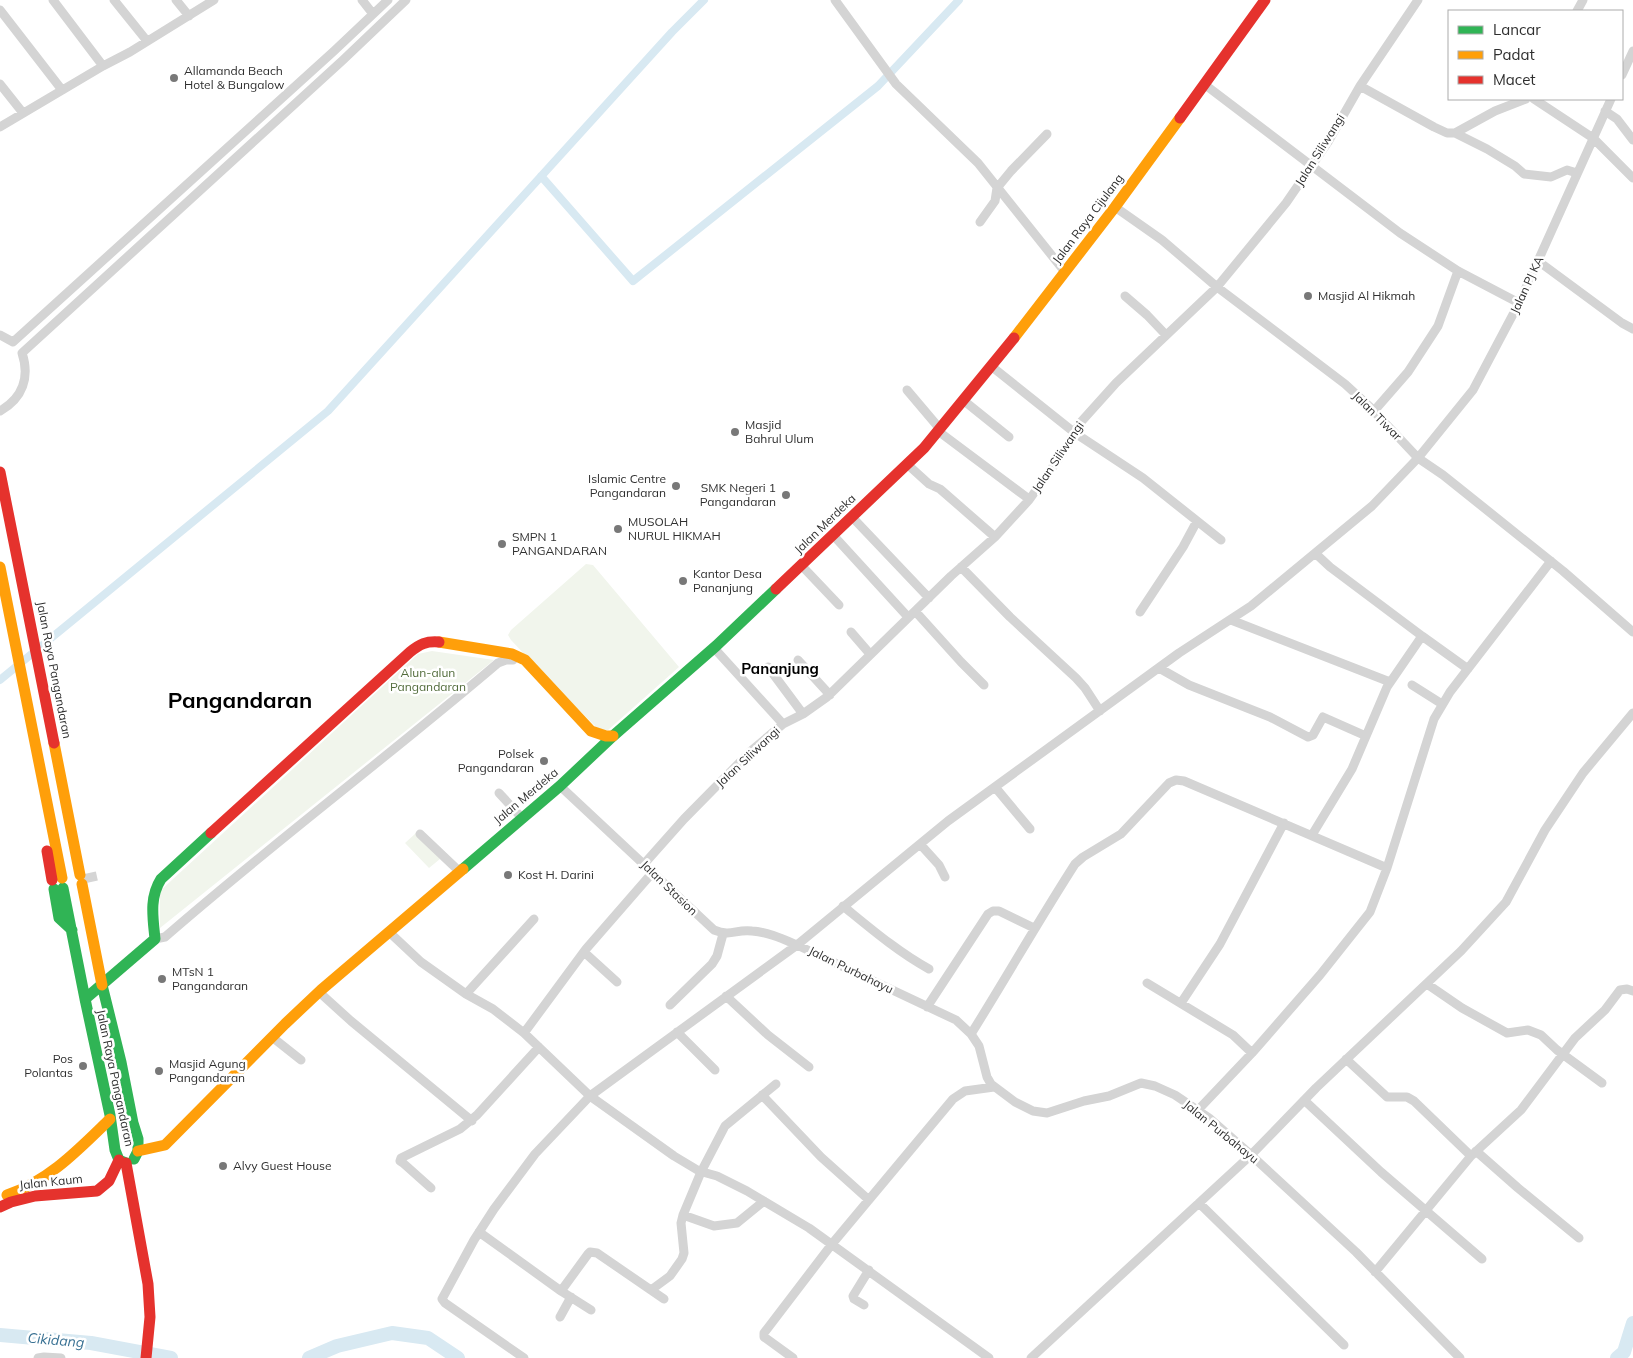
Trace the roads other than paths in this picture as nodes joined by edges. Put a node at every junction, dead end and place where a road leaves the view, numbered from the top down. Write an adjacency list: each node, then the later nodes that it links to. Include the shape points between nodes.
1 (53, 0): 18 (street)
2 (114, 0): 14 (street)
3 (176, 0): 13 (street)
4 (214, 0): 13 (street)
5 (362, 0): 12 (street)
6 (388, 0): 12 (street)
7 (406, 0): 17 (street)
8 (835, 0): 37 (street, via 896,84 978,163)
9 (1265, 0): 21 (main road, Jalan Raya Cijulang)
10 (1418, 0): 22 (street, Jalan Siliwangi)
11 (0, 10): 23 (street)
12 (374, 14): 16 (street)
13 (189, 16): 14 (street)
14 (147, 42): 18 (street)
15 (1633, 50): 19 (street)
16 (334, 51): 17 (street); 49 (street)
17 (343, 60): 50 (street)
18 (103, 66): 23 (street)
19 (1623, 73)
20 (0, 84): 28 (street)
21 (1204, 84): 34 (street); 38 (main road, Jalan Raya Cijulang)
22 (1360, 86): 30 (street, via 1434,127); 34 (street, Jalan Siliwangi)
23 (62, 90): 28 (street)
24 (1523, 100): 30 (street)
25 (1536, 100): 32 (street)
26 (1611, 100): 27 (street, Jalan PJ KA)
27 (1606, 111): 32 (street, Jalan PJ KA); 33 (street, via 1617,119)
28 (23, 113): 29 (street)
29 (0, 128)
30 (1455, 133): 35 (street, via 1487,149 1524,174 1551,177 1567,170)
31 (1047, 134): 37 (street)
32 (1593, 138): 35 (street, Jalan PJ KA); 36 (street)
33 (1633, 140)
34 (1312, 166): 41 (street, via 1400,233); 43 (street, Jalan Siliwangi)
35 (1577, 174): 40 (street, Jalan PJ KA)
36 (1633, 178)
37 (997, 188): 39 (street, via 995,201); 42 (street)
38 (1114, 207): 42 (main road, Jalan Raya Cijulang); 43 (street, Jalan Tiwar, via 1162,240)
39 (980, 222)
40 (1538, 261): 45 (street, Jalan PJ KA); 46 (street)
41 (1458, 271): 45 (street); 55 (street, via 1438,326 1408,372)
42 (1065, 272): 51 (main road, Jalan Raya Cijulang)
43 (1217, 287): 48 (street, Jalan Siliwangi); 55 (street, Jalan Tiwar, via 1345,384)
44 (1125, 296): 48 (street)
45 (1519, 303): 60 (street, Jalan PJ KA, via 1473,390)
46 (1633, 329)
47 (0, 335): 49 (street)
48 (1166, 336): 57 (street, Jalan Siliwangi, via 1116,383)
49 (13, 342): 50 (street)
50 (22, 353): 54 (street, via 26,371 24,384 16,398)
51 (991, 366): 53 (main road, Jalan Raya Cijulang); 57 (street)
52 (907, 390): 56 (street)
53 (963, 400): 56 (main road, Jalan Raya Cijulang); 58 (street)
54 (0, 411)
55 (1374, 411): 60 (street, Jalan Tiwar)
56 (939, 430): 59 (main road, Jalan Raya Cijulang); 63 (street)
57 (1075, 433): 63 (street, Jalan Siliwangi); 65 (street, via 1127,466)
58 (1008, 437)
59 (924, 448): 61 (main road, Jalan Merdeka)
60 (1418, 458): 69 (street, Jalan PJ KA, via 1372,506); 70 (street, Jalan Tiwar)
61 (907, 464): 64 (main road, Jalan Merdeka); 67 (street)
62 (0, 472): 128 (main road, Jalan Raya Pangandaran, via 69,814 80,827 86,878 95,902 89,922)
63 (1029, 499): 67 (street, Jalan Siliwangi)
64 (852, 517): 66 (main road, Jalan Merdeka); 74 (street)
65 (1197, 521): 68 (street); 76 (street)
66 (833, 535): 71 (main road, Jalan Merdeka); 77 (street)
67 (995, 537): 73 (street, Jalan Siliwangi)
68 (1221, 540)
69 (1315, 553): 78 (street, Jalan PJ KA); 81 (street)
70 (1551, 561): 80 (street, Jalan Tiwar); 88 (street)
71 (801, 566): 75 (street); 82 (main road, Jalan Merdeka)
72 (0, 567): 133 (main road, Jalan Raya Pangandaran, via 50,819 46,838 58,884 59,918 72,930)
73 (961, 567): 74 (street, Jalan Siliwangi); 94 (street, via 1010,618 1076,678)
74 (929, 598): 77 (street, Jalan Siliwangi)
75 (839, 606)
76 (1140, 612)
77 (911, 614): 83 (street, Jalan Siliwangi); 90 (street)
78 (1231, 620): 87 (street, Jalan PJ KA); 89 (street)
79 (851, 632): 83 (street)
80 (1633, 632)
81 (1422, 636): 88 (street); 89 (street)
82 (714, 648): 97 (street); 99 (main road, Jalan Merdeka)
83 (870, 654): 92 (street, Jalan Siliwangi)
84 (525, 660): 98 (main road); 121 (street, via 498,663 166,937); 121 (main road, via 512,654 440,642 420,644 161,879 153,899)
85 (798, 660): 92 (street)
86 (768, 667): 96 (street)
87 (1159, 668): 94 (street, Jalan PJ KA); 100 (street, via 1189,685 1270,717 1308,737 1313,735 1322,717)
88 (1468, 670): 93 (street)
89 (1390, 682): 100 (street)
90 (984, 685)
91 (1412, 685): 93 (street)
92 (830, 695): 96 (street, Jalan Siliwangi)
93 (1442, 704): 112 (street, via 1429,730)
94 (1100, 710): 103 (street, Jalan PJ KA)
95 (1633, 713): 127 (street, via 1583,772 1545,830 1506,902)
96 (803, 714): 97 (street, Jalan Siliwangi)
97 (783, 724): 111 (street, Jalan Siliwangi, via 751,751)
98 (591, 731): 99 (main road); 101 (main road, via 593,746)
99 (614, 736): 101 (main road, Jalan Merdeka)
100 (1366, 736): 109 (street, via 1350,771)
101 (590, 759): 102 (main road, Jalan Merdeka)
102 (560, 786): 105 (main road, Jalan Merdeka); 111 (street, Jalan Stasion)
103 (995, 787): 107 (street); 110 (street, Jalan PJ KA)
104 (499, 794): 105 (street)
105 (522, 818): 113 (main road, Jalan Merdeka)
106 (1284, 823): 109 (street); 118 (street, via 1184,781 1172,781 1122,834 1079,860); 134 (street, via 1220,944)
107 (1030, 830)
108 (420, 834): 113 (street)
109 (1312, 835): 112 (street)
110 (920, 844): 115 (street); 116 (street, Jalan PJ KA)
111 (644, 864): 114 (street, Jalan Stasion)
112 (1387, 868): 142 (street, via 1365,920)
113 (459, 871): 119 (main road, Jalan Merdeka)
114 (653, 872): 120 (street, Jalan Stasion, via 714,930); 123 (street)
115 (945, 877)
116 (843, 906): 122 (street, Jalan PJ KA); 124 (street)
117 (534, 918): 131 (street)
118 (1034, 928): 136 (street, via 999,911 988,914); 139 (street)
119 (389, 932): 130 (main road, Jalan Merdeka); 131 (street, via 422,962)
120 (723, 934): 122 (street, via 742,930 762,932); 135 (street, via 712,964)
121 (155, 940): 128 (main road)
122 (797, 945): 132 (street, Jalan PJ KA); 136 (street, Jalan Purbahayu)
123 (584, 952): 125 (street); 138 (street)
124 (929, 969)
125 (617, 982)
126 (1147, 983): 134 (street)
127 (1427, 984): 143 (street, via 1507,1033 1528,1030 1541,1035); 145 (street)
128 (102, 985): 133 (main road); 157 (main road, Jalan Raya Pangandaran, via 138,1139)
129 (1633, 991): 143 (street, via 1620,990)
130 (319, 992): 140 (main road, Jalan Merdeka); 156 (street)
131 (466, 994): 138 (street, via 493,1009)
132 (726, 996): 137 (street, Jalan PJ KA); 146 (street)
133 (85, 999): 155 (main road, Jalan Raya Pangandaran)
134 (1181, 1003): 142 (street, via 1233,1035)
135 (670, 1005)
136 (926, 1007): 139 (street, Jalan Purbahayu, via 956,1020)
137 (677, 1032): 147 (street); 152 (street, Jalan PJ KA)
138 (524, 1033): 141 (street)
139 (971, 1034): 150 (street, Jalan Purbahayu, via 979,1046 987,1078)
140 (272, 1037): 144 (street); 157 (main road, Jalan Merdeka, via 165,1145)
141 (538, 1047): 152 (street); 156 (street)
142 (1252, 1053): 154 (street)
143 (1562, 1054): 148 (street); 158 (street, via 1521,1110)
144 (301, 1060)
145 (1346, 1060): 153 (street); 158 (street, via 1387,1097 1408,1097 1414,1101)
146 (809, 1068)
147 (715, 1070)
148 (1602, 1083)
149 (776, 1084): 151 (street)
150 (994, 1087): 154 (street, Jalan Purbahayu, via 1033,1111 1047,1113 1141,1084 1176,1095); 164 (street, via 965,1091 956,1096)
151 (762, 1095): 161 (street, via 725,1126); 164 (street, via 820,1157)
152 (590, 1096): 161 (street); 170 (street, Jalan PJ KA, via 536,1154)
153 (1304, 1100): 159 (street); 168 (street)
154 (1198, 1110): 159 (street, Jalan Purbahayu)
155 (110, 1119): 160 (main road, Jalan Raya Pangandaran, via 115,1150); 163 (main road, Jalan Kaum, via 63,1164 10,1195)
156 (472, 1121): 162 (street, via 401,1158 400,1161)
157 (138, 1151): 160 (main road, via 135,1158)
158 (1474, 1154): 168 (street); 171 (street)
159 (1251, 1155): 166 (street); 175 (street, Jalan Purbahayu)
160 (122, 1161): 167 (main road, Jalan Kaum, via 106,1187 97,1191 24,1197); 186 (main road, Jalan Raya Pangandaran, via 148,1284 150,1317)
161 (701, 1172): 165 (street, via 730,1182); 169 (street)
162 (431, 1188)
163 (0, 1196)
164 (869, 1200): 172 (street)
165 (764, 1201): 169 (street, via 737,1223 714,1226); 172 (street)
166 (1199, 1203): 183 (street); 190 (street)
167 (0, 1206)
168 (1426, 1210): 173 (street); 175 (street)
169 (686, 1216): 176 (street, via 681,1223 682,1259 670,1276)
170 (479, 1232): 177 (street); 187 (street, Jalan PJ KA, via 443,1301)
171 (1579, 1238)
172 (832, 1244): 174 (street); 188 (street, via 764,1333 764,1337)
173 (1482, 1259)
174 (869, 1270): 180 (street, via 853,1296); 189 (street)
175 (1375, 1272): 191 (street, Jalan Purbahayu)
176 (651, 1290): 177 (street, via 597,1253 590,1252); 179 (street)
177 (561, 1291): 178 (street)
178 (571, 1297): 181 (street); 182 (street)
179 (664, 1299)
180 (864, 1305)
181 (591, 1310)
182 (560, 1317)
183 (1344, 1345)
184 (38, 1358): 185 (street)
185 (61, 1358)
186 (146, 1358)
187 (524, 1358)
188 (793, 1358)
189 (989, 1358)
190 (1031, 1358)
191 (1460, 1358)

